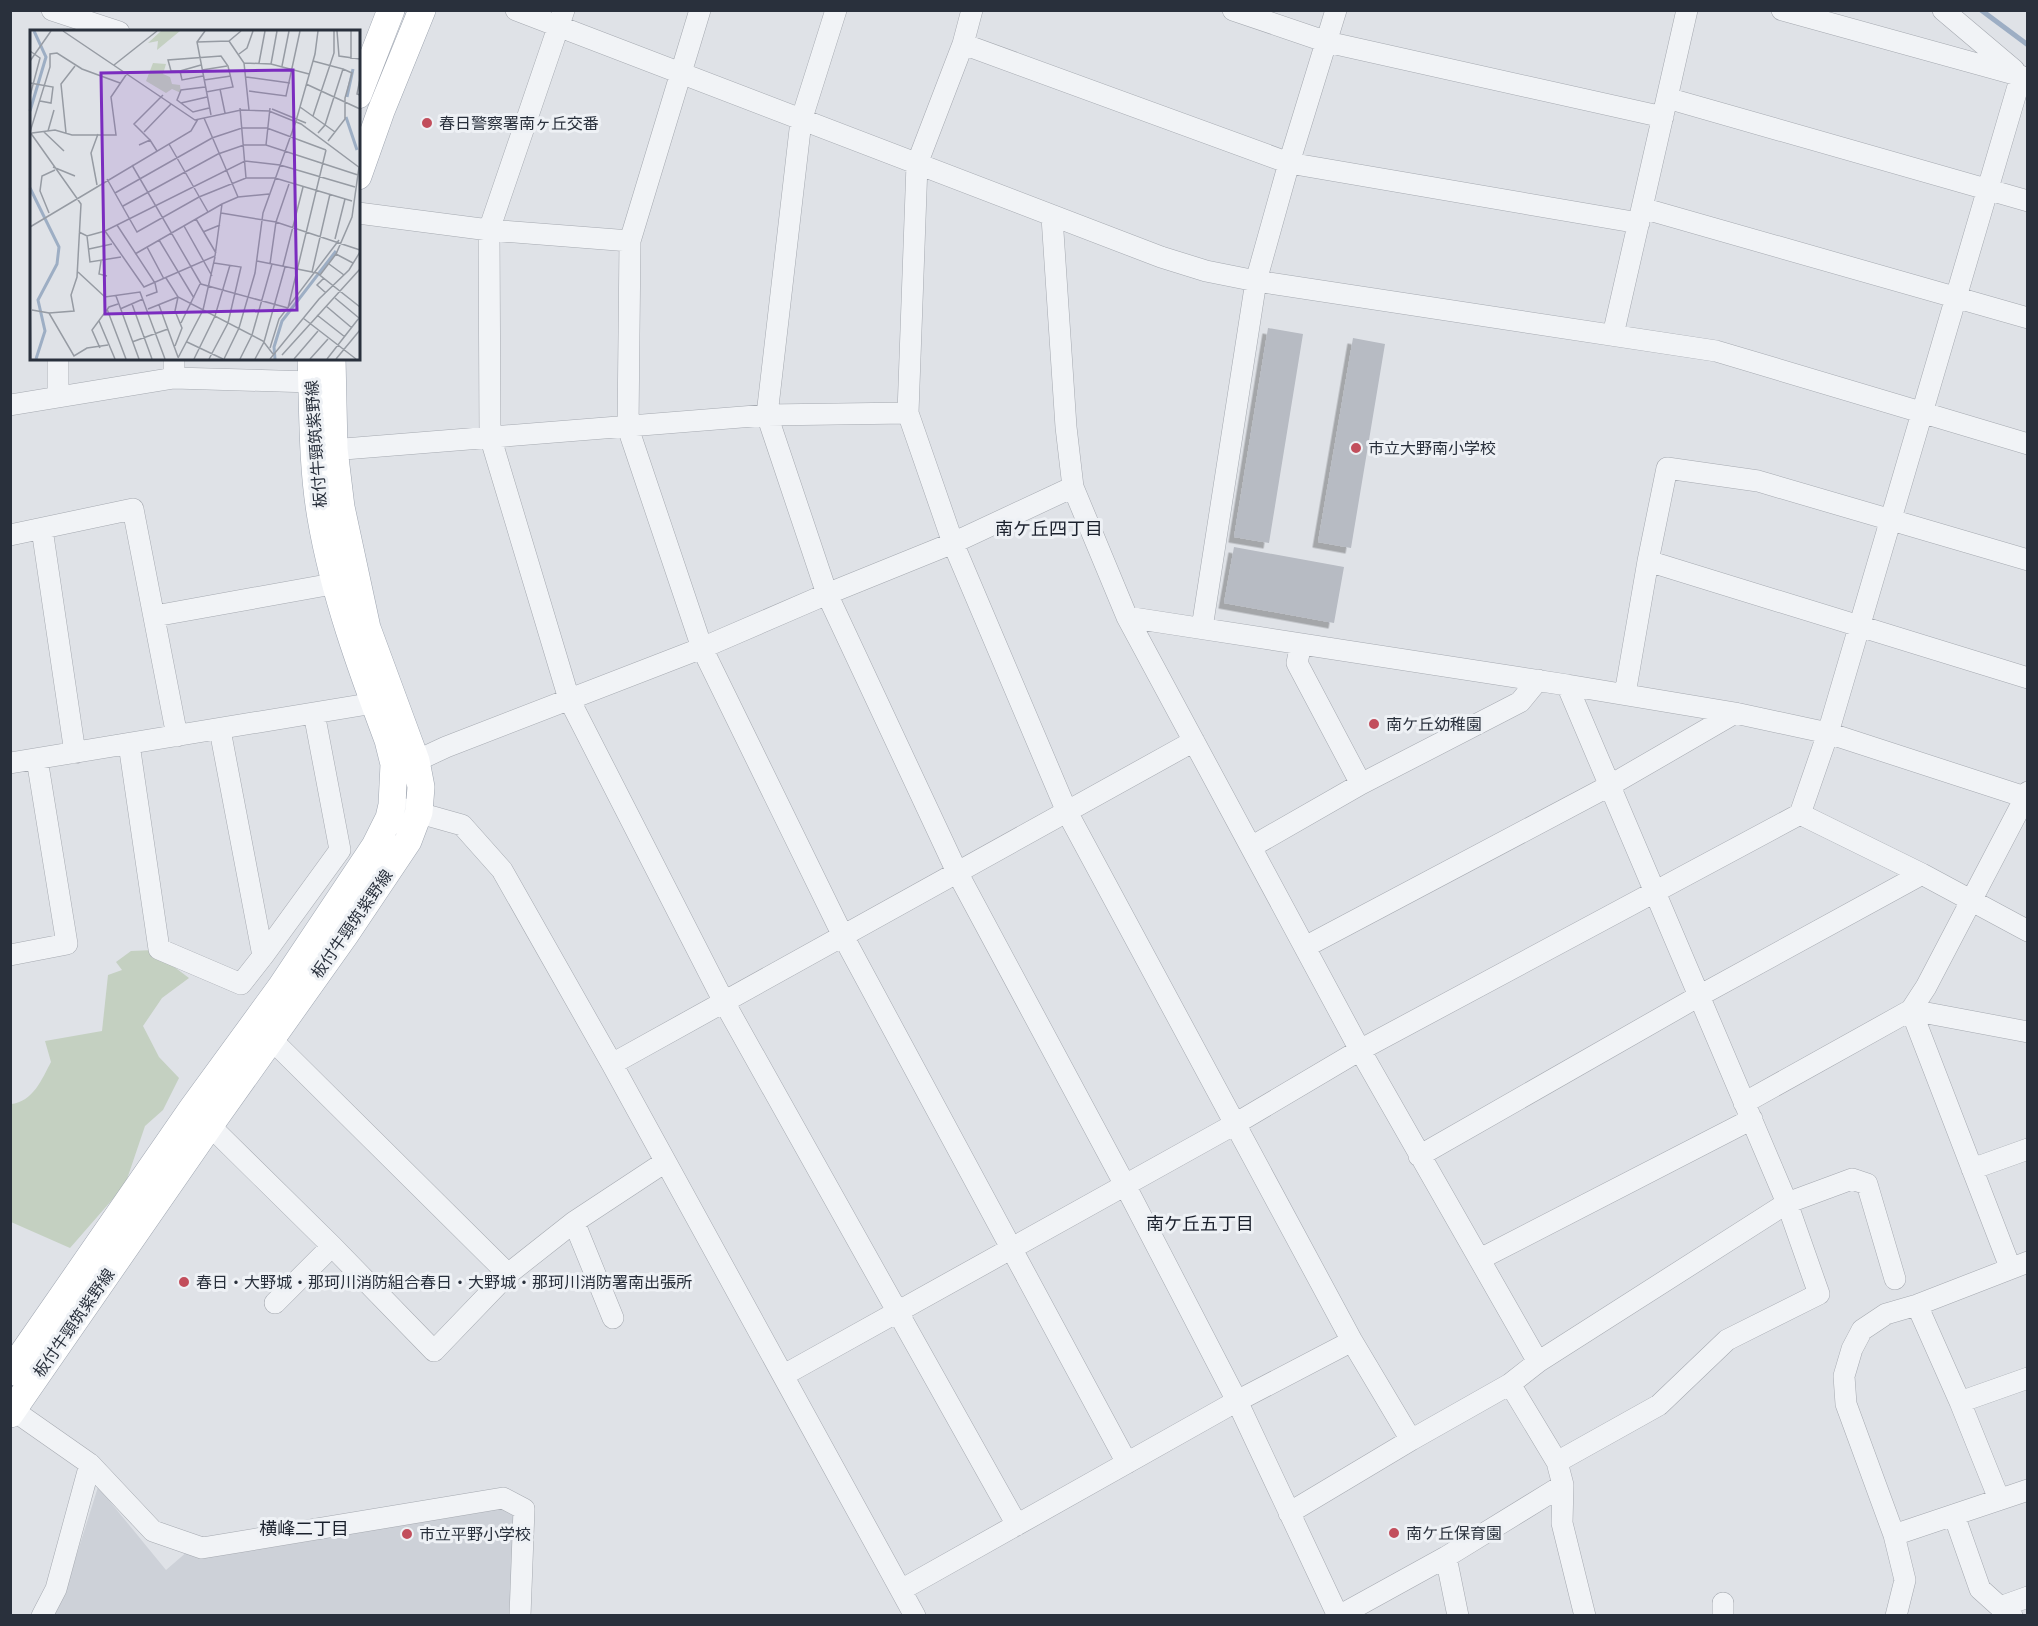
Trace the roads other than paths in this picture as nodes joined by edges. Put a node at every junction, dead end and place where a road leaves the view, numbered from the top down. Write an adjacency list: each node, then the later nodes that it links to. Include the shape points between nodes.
1 (52, 10): 14 (street)
2 (391, 10): 19 (main road)
3 (422, 10): 24 (main road)
4 (516, 10): 13 (street)
5 (700, 10): 17 (street)
6 (836, 10): 21 (street)
7 (972, 10): 16 (street)
8 (1233, 10): 15 (street)
9 (1336, 10): 15 (street)
10 (1687, 10): 20 (street)
11 (1782, 10): 18 (street)
12 (1944, 10): 18 (street)
13 (561, 18): 17 (street); 30 (street)
14 (111, 30)
15 (1327, 42): 20 (street); 22 (street)
16 (963, 44): 22 (street); 23 (street)
17 (679, 74): 21 (street); 31 (street)
18 (2024, 79): 25 (street)
19 (360, 90)
20 (1665, 107): 25 (street); 28 (street)
21 (801, 121): 23 (street); 43 (street)
22 (1289, 163): 28 (street); 32 (street)
23 (917, 164): 29 (street); 42 (street)
24 (360, 170)
25 (1987, 189): 26 (street); 33 (street)
26 (2028, 201)
27 (360, 213): 30 (street)
28 (1641, 215): 33 (street); 35 (street)
29 (1052, 217): 32 (street, via 1161,257); 48 (street)
30 (489, 230): 31 (street); 45 (street)
31 (630, 241): 44 (street)
32 (1256, 281): 35 (street); 60 (street)
33 (1956, 296): 34 (street); 41 (street)
34 (2028, 318)
35 (1613, 335): 41 (street, via 1716,351)
36 (58, 360): 39 (street)
37 (174, 368): 38 (street); 39 (street)
38 (322, 369): 47 (main road, 板付牛頸筑紫野線)
39 (58, 397): 40 (street)
40 (10, 405)
41 (1922, 412): 46 (street); 49 (street)
42 (908, 413): 43 (street); 52 (street)
43 (767, 415): 44 (street); 56 (street)
44 (628, 428): 45 (street); 62 (street)
45 (490, 436): 47 (street); 67 (street)
46 (2028, 444)
47 (324, 450): 55 (main road, 板付牛頸筑紫野線, via 341,507)
48 (1073, 487): 52 (street); 58 (street)
49 (1891, 519): 53 (street); 54 (street, via 1758,481 1667,468); 59 (street)
50 (42, 529): 51 (street); 57 (street, via 133,509); 76 (street)
51 (10, 535)
52 (953, 543): 56 (street); 85 (street)
53 (2028, 560)
54 (1648, 561): 59 (street); 66 (street)
55 (346, 581): 57 (street); 68 (main road, 板付牛頸筑紫野線); 78 (main road, 板付牛頸筑紫野線, via 368,628)
56 (827, 594): 62 (street); 88 (street)
57 (155, 616): 73 (street)
58 (1127, 617): 60 (street); 74 (street)
59 (1860, 626): 63 (street); 72 (street)
60 (1202, 628): 61 (street)
61 (1301, 644): 64 (street); 80 (street, via 1297,663)
62 (702, 648): 67 (street); 93 (street)
63 (2028, 678)
64 (1538, 680): 65 (street); 80 (street, via 1520,702)
65 (1567, 685): 66 (street); 81 (street)
66 (1625, 694): 70 (street)
67 (568, 699): 78 (street); 98 (street)
68 (374, 703): 69 (street); 78 (main road, 板付牛頸筑紫野線, via 388,740)
69 (314, 713): 71 (street); 96 (street, via 340,850)
70 (1735, 713): 72 (street); 81 (street)
71 (220, 730): 73 (street); 96 (street)
72 (1828, 733): 82 (street); 86 (street)
73 (177, 736): 75 (street)
74 (1194, 741): 85 (street); 87 (street)
75 (129, 744): 76 (street); 96 (street, via 159,949 241,984)
76 (75, 753): 77 (street)
77 (37, 759): 79 (street); 95 (street, via 67,944)
78 (405, 763): 83 (main road, 板付牛頸筑紫野線); 84 (main road, 板付牛頸筑紫野線, via 421,787)
79 (10, 764)
80 (1361, 784): 87 (street)
81 (1609, 786): 90 (street); 94 (street)
82 (2027, 796): 91 (street)
83 (392, 805): 84 (street); 105 (main road, 板付牛頸筑紫野線, via 375,846 280,987)
84 (418, 812): 101 (main road, 板付牛頸筑紫野線, via 408,841 392,866); 103 (street, via 462,825 502,870)
85 (1067, 812): 88 (street); 106 (street)
86 (1800, 814): 89 (street); 90 (street)
87 (1251, 847): 94 (street)
88 (957, 872): 93 (street); 111 (street)
89 (1922, 874): 91 (street); 97 (street)
90 (1655, 892): 97 (street); 102 (street)
91 (1970, 902): 92 (street); 99 (street)
92 (2028, 931)
93 (843, 936): 98 (street); 115 (street)
94 (1305, 947): 102 (street)
95 (10, 955)
96 (263, 956)
97 (1699, 996): 104 (street); 108 (street)
98 (724, 1002): 103 (street); 122 (street)
99 (1911, 1010): 100 (street); 104 (street); 110 (street)
100 (2028, 1032)
101 (271, 1039): 105 (main road, 板付牛頸筑紫野線); 118 (street)
102 (1360, 1050): 106 (street); 108 (street)
103 (612, 1064): 109 (street)
104 (1748, 1111): 112 (street); 116 (street)
105 (201, 1117): 114 (street); 126 (main road, 板付牛頸筑紫野線); 132 (main road, 板付牛頸筑紫野線)
106 (1235, 1124): 111 (street); 124 (street)
107 (2028, 1149): 110 (street)
108 (1419, 1156): 116 (street)
109 (665, 1162): 113 (street); 127 (street)
110 (1972, 1169): 117 (street)
111 (1125, 1185): 115 (street); 130 (street)
112 (1787, 1203): 119 (street, via 1852,1179 1867,1184); 125 (street); 134 (street, via 1819,1294 1727,1340 1659,1405)
113 (574, 1222): 118 (street); 123 (street)
114 (332, 1246): 118 (street, via 434,1351); 120 (street)
115 (1012, 1248): 122 (street); 135 (street)
116 (1480, 1259): 125 (street)
117 (2019, 1264): 121 (street)
118 (508, 1274)
119 (1895, 1279)
120 (275, 1303)
121 (1917, 1305): 131 (street); 143 (street, via 1886,1314 1862,1330 1844,1376 1846,1404)
122 (898, 1312): 127 (street); 142 (street)
123 (613, 1318)
124 (1352, 1341): 130 (street); 133 (street)
125 (1538, 1362): 129 (street)
126 (10, 1372)
127 (784, 1376): 145 (street)
128 (2028, 1378): 131 (street)
129 (1510, 1384): 133 (street); 134 (street)
130 (1237, 1401): 135 (street); 140 (street)
131 (1960, 1402): 139 (street)
132 (11, 1411): 136 (street)
133 (1412, 1440): 140 (street)
134 (1557, 1462): 137 (street)
135 (1127, 1463): 142 (street)
136 (90, 1464): 148 (street, via 56,1589); 149 (street, via 153,1531 202,1548 503,1498 524,1509)
137 (1563, 1485): 144 (street); 153 (street, via 1562,1523)
138 (2028, 1490): 139 (street)
139 (1999, 1499): 141 (street)
140 (1289, 1514): 151 (street)
141 (1954, 1515): 143 (street); 147 (street, via 1980,1589)
142 (1017, 1525): 145 (street)
143 (1894, 1535): 154 (street, via 1905,1580)
144 (1446, 1557): 151 (street); 152 (street)
145 (901, 1590): 150 (street)
146 (2028, 1597): 147 (street)
147 (2006, 1611)
148 (42, 1616)
149 (520, 1616)
150 (915, 1616)
151 (1338, 1616)
152 (1458, 1616)
153 (1585, 1616)
154 (1896, 1616)

